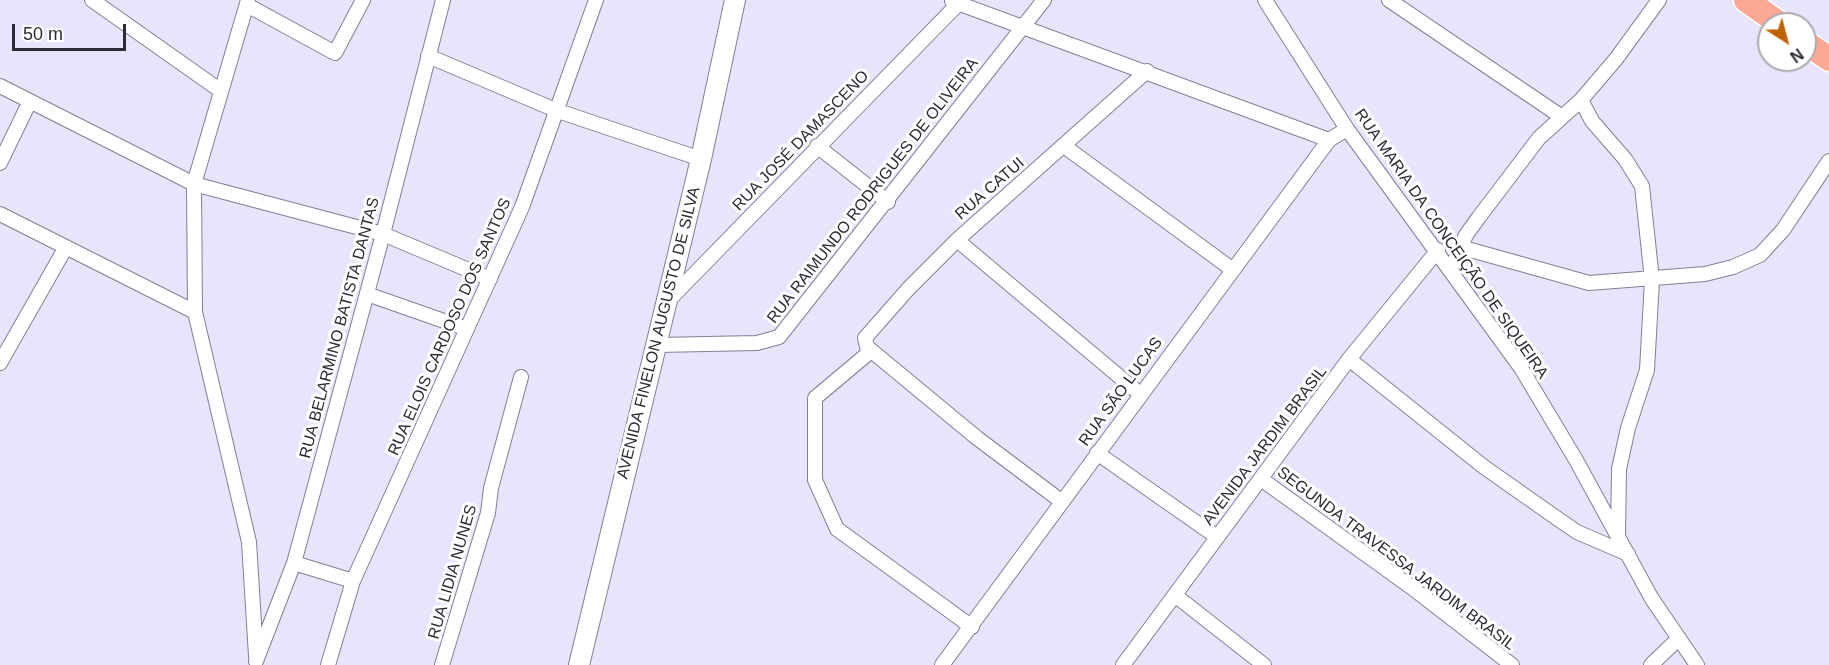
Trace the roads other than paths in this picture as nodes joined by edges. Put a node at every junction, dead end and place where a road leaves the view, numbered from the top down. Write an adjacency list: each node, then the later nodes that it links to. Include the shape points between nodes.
1 (92, 0): 18 (street)
2 (363, 0): 12 (street, via 334,53)
3 (443, 0): 15 (street, RUA BELARMINO BATISTA DANTAS)
4 (596, 0): 21 (street, RUA ELOIS CARDOSO DOS SANTOS)
5 (735, 0): 27 (street, AVENIDA FINELON AUGUSTO DE SILVA)
6 (1044, 0): 14 (street, RUA RAIMUNDO RODRIGUES DE OLIVEIRA)
7 (1265, 0): 23 (street, RUA MARIA DA CONCEIÇÃO DE SIQUEIRA)
8 (1389, 0): 22 (street)
9 (1659, 0): 19 (street)
10 (1746, 0): 13 (highway)
11 (955, 2): 14 (street); 25 (street, RUA JOSÉ DAMASCENO)
12 (248, 3): 18 (street)
13 (1763, 12)
14 (1024, 26): 16 (street); 31 (street, RUA RAIMUNDO RODRIGUES DE OLIVEIRA)
15 (428, 56): 21 (street); 33 (street, RUA BELARMINO BATISTA DANTAS)
16 (1147, 71): 24 (street); 26 (street, RUA CATUI)
17 (0, 86): 20 (street)
18 (222, 91): 30 (street)
19 (1581, 100): 22 (street); 41 (street, via 1592,121 1642,186)
20 (30, 101): 29 (street); 30 (street)
21 (558, 111): 27 (street); 40 (street, RUA ELOIS CARDOSO DOS SANTOS)
22 (1562, 117): 36 (street, via 1539,138)
23 (1347, 129): 24 (street); 37 (street, RUA MARIA DA CONCEIÇÃO DE SIQUEIRA)
24 (1329, 140): 38 (street, RUA SÃO LUCAS)
25 (817, 146): 31 (street); 43 (street, RUA JOSÉ DAMASCENO)
26 (1064, 146): 34 (street, RUA CATUI); 38 (street)
27 (701, 159): 43 (street, AVENIDA FINELON AUGUSTO DE SILVA)
28 (1829, 161): 41 (street, via 1783,230 1760,255 1705,274)
29 (0, 163)
30 (194, 184): 33 (street); 44 (street)
31 (888, 202): 46 (street, RUA RAIMUNDO RODRIGUES DE OLIVEIRA, via 779,336 756,343)
32 (0, 214): 35 (street)
33 (383, 234): 40 (street); 42 (street, RUA BELARMINO BATISTA DANTAS)
34 (957, 240): 47 (street, RUA CATUI, via 866,335); 51 (street)
35 (66, 247): 44 (street); 49 (street)
36 (1460, 247): 39 (street); 41 (street, via 1589,283)
37 (1438, 250): 39 (street, RUA MARIA DA CONCEIÇÃO DE SIQUEIRA); 48 (street, AVENIDA JARDIM BRASIL)
38 (1233, 270): 51 (street, RUA SÃO LUCAS)
39 (1451, 270): 55 (street, RUA MARIA DA CONCEIÇÃO DE SIQUEIRA, via 1521,368)
40 (490, 279): 45 (street, RUA ELOIS CARDOSO DOS SANTOS)
41 (1652, 280): 55 (street, via 1647,370 1619,469)
42 (367, 294): 45 (street); 58 (street, RUA BELARMINO BATISTA DANTAS)
43 (667, 302): 46 (street, AVENIDA FINELON AUGUSTO DE SILVA)
44 (195, 312): 63 (street, via 249,542)
45 (467, 329): 59 (street, RUA ELOIS CARDOSO DOS SANTOS)
46 (657, 345): 66 (street, AVENIDA FINELON AUGUSTO DE SILVA)
47 (868, 346): 54 (street, via 977,438); 61 (street, RUA CATUI, via 815,398 815,480 837,530)
48 (1349, 359): 53 (street, AVENIDA JARDIM BRASIL); 57 (street, via 1524,495 1577,532)
49 (0, 363)
50 (522, 376): 65 (street, RUA LIDIA NUNES, via 491,488 488,513)
51 (1140, 394): 52 (street, RUA SÃO LUCAS)
52 (1097, 453): 54 (street, RUA SÃO LUCAS); 56 (street)
53 (1261, 479): 56 (street, AVENIDA JARDIM BRASIL); 70 (street, SEGUNDA TRAVESSA JARDIM BRASIL)
54 (1061, 501): 61 (street, RUA SÃO LUCAS)
55 (1618, 535): 57 (street, RUA MARIA DA CONCEIÇÃO DE SIQUEIRA)
56 (1217, 537): 60 (street, AVENIDA JARDIM BRASIL)
57 (1628, 554): 62 (street, RUA MARIA DA CONCEIÇÃO DE SIQUEIRA)
58 (294, 563): 59 (street); 63 (street, RUA BELARMINO BATISTA DANTAS)
59 (353, 581): 64 (street, RUA ELOIS CARDOSO DOS SANTOS)
60 (1176, 597): 68 (street, AVENIDA JARDIM BRASIL); 69 (street)
61 (972, 627): 67 (street, RUA SÃO LUCAS)
62 (1678, 639): 71 (street); 72 (street, RUA MARIA DA CONCEIÇÃO DE SIQUEIRA)
63 (256, 663)
64 (328, 665)
65 (442, 665)
66 (579, 665)
67 (942, 665)
68 (1123, 665)
69 (1263, 665)
70 (1512, 665)
71 (1651, 665)
72 (1697, 665)

